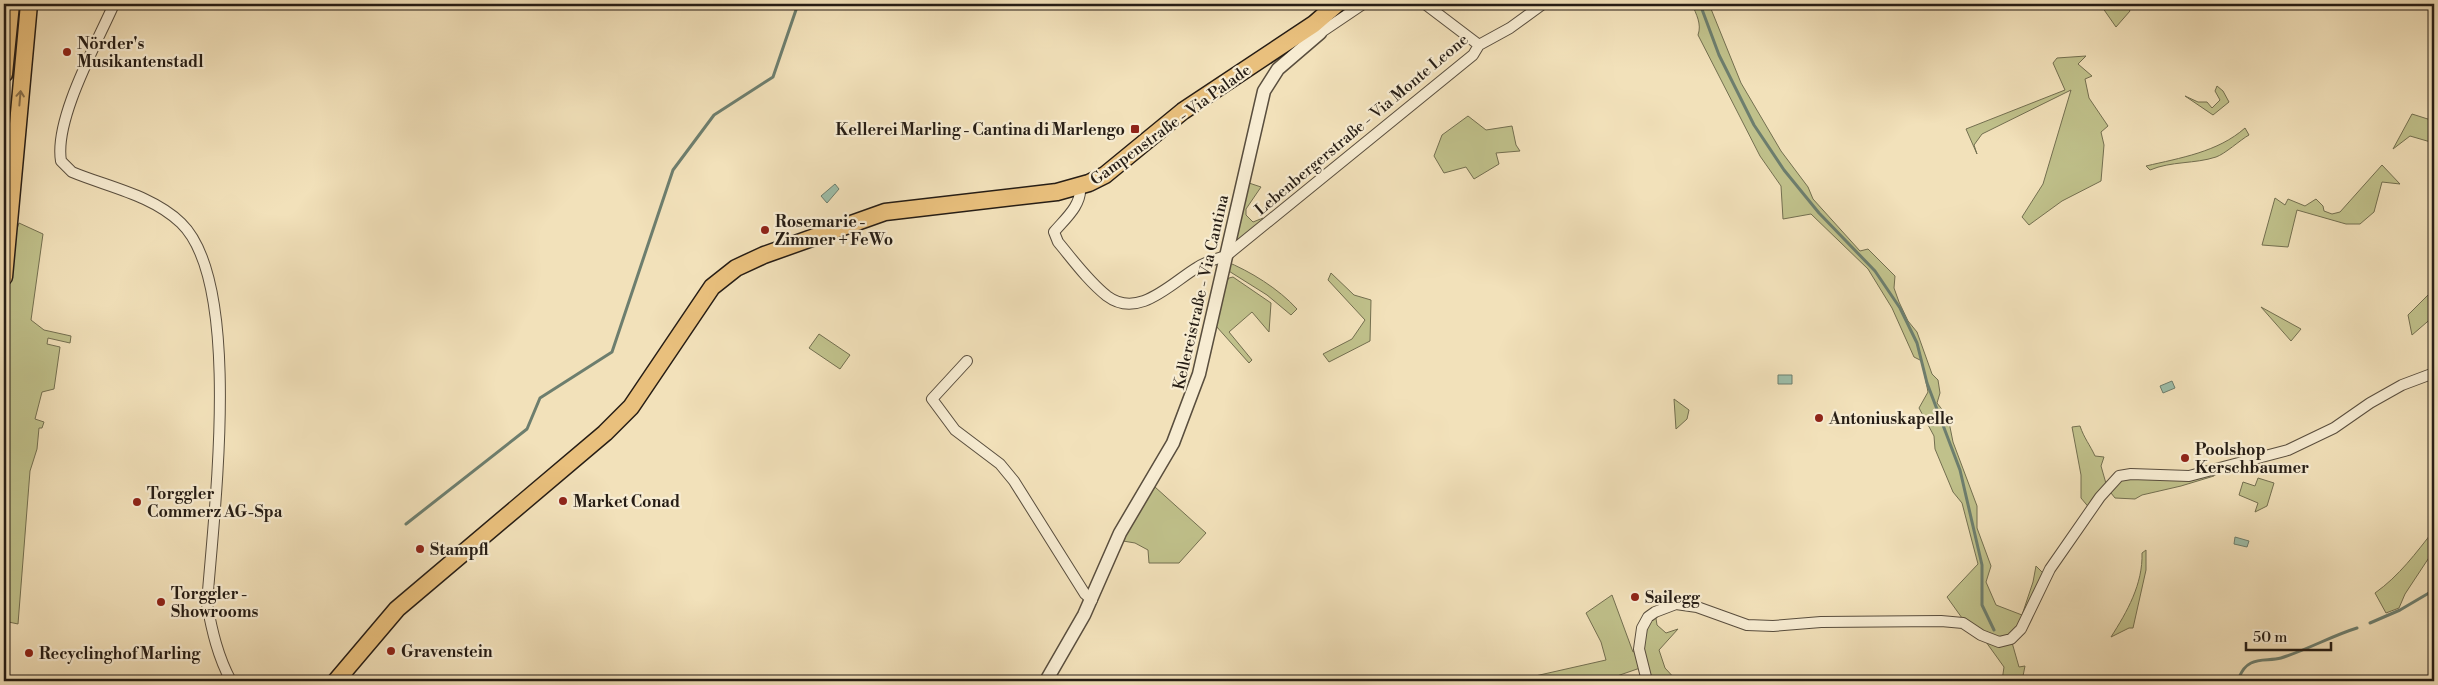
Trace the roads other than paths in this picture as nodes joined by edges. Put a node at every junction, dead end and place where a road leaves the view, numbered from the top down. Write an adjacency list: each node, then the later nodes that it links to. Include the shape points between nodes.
1 (11, 4): 10 (main road)
2 (29, 4): 13 (main road, one-way to 2)
3 (114, 4): 17 (street, via 68,108 62,161 72,172 160,207 182,224 204,260 216,318 220,413 207,604 212,634 222,664)
4 (1337, 4): 8 (main road, Gampenstraße - Via Palade)
5 (1363, 4): 8 (street)
6 (1425, 4): 9 (street)
7 (1543, 4): 9 (street, Lebenbergerstraße - Via Monte Leone, via 1510,28)
8 (1317, 28): 11 (main road, Gampenstraße - Via Palade, via 1183,111 1105,175); 12 (street, Kellereistraße - Via Cantina, via 1278,69 1264,91)
9 (1479, 44): 12 (street, Lebenbergerstraße - Via Monte Leone, via 1473,55)
10 (4, 74)
11 (1080, 187): 12 (street, Lebenbergerstraße - Via Monte Leone, via 1081,196 1054,232 1055,237 1099,288 1119,302 1131,304 1145,300 1198,267); 18 (main road, Gampenstraße - Via Palade, via 886,212 736,268 712,287 631,407 397,609)
12 (1226, 256): 16 (street, Kellereistraße - Via Cantina, via 1191,401 1173,444 1120,533)
13 (4, 277)
14 (967, 361): 16 (street, via 932,399 955,430 1000,464 1014,481 1085,594)
15 (2434, 373): 20 (street, via 2402,385 2334,428 2288,450 2189,476 2119,476 2100,496 2050,568 2021,629 2011,639 1999,642 1963,623 1941,621 1747,625 1697,607 1676,604 1655,612 1642,628 1640,649)
16 (1092, 600): 19 (street, Kellereistraße - Via Cantina)
17 (232, 681)
18 (336, 681)
19 (1046, 681)
20 (1647, 681)

